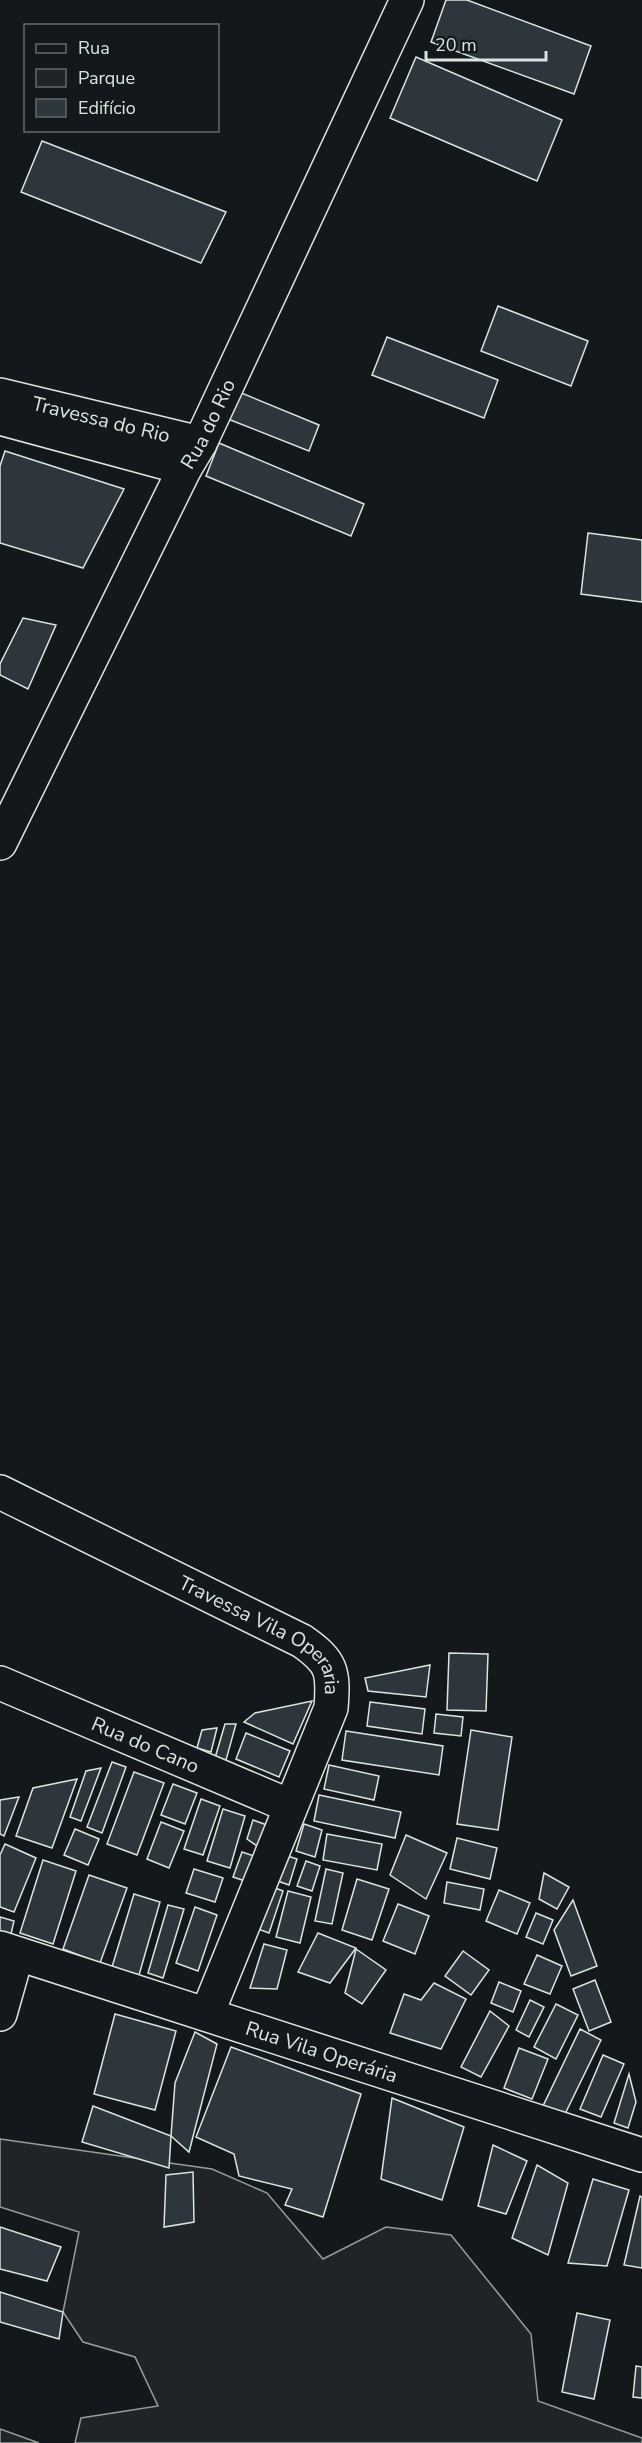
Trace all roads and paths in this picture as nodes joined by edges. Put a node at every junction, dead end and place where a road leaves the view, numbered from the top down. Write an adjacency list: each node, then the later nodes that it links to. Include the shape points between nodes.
1 (407, 0): 4 (street, Rua do Rio)
2 (0, 395): 4 (street, Travessa do Rio)
3 (0, 418): 4 (street, Travessa do Rio)
4 (193, 456): 5 (street, Rua do Rio)
5 (0, 843)
6 (0, 1492): 8 (street, Travessa Vila Operaria, via 302,1641 324,1656 333,1682 331,1708)
7 (0, 1683): 8 (street, Rua do Cano)
8 (290, 1806): 11 (street, Travessa Vila Operaria)
9 (8, 1951): 10 (street); 11 (street, Rua Vila Operária)
10 (0, 2014)
11 (207, 2014): 12 (street, Rua Vila Operária)
12 (642, 2155)

